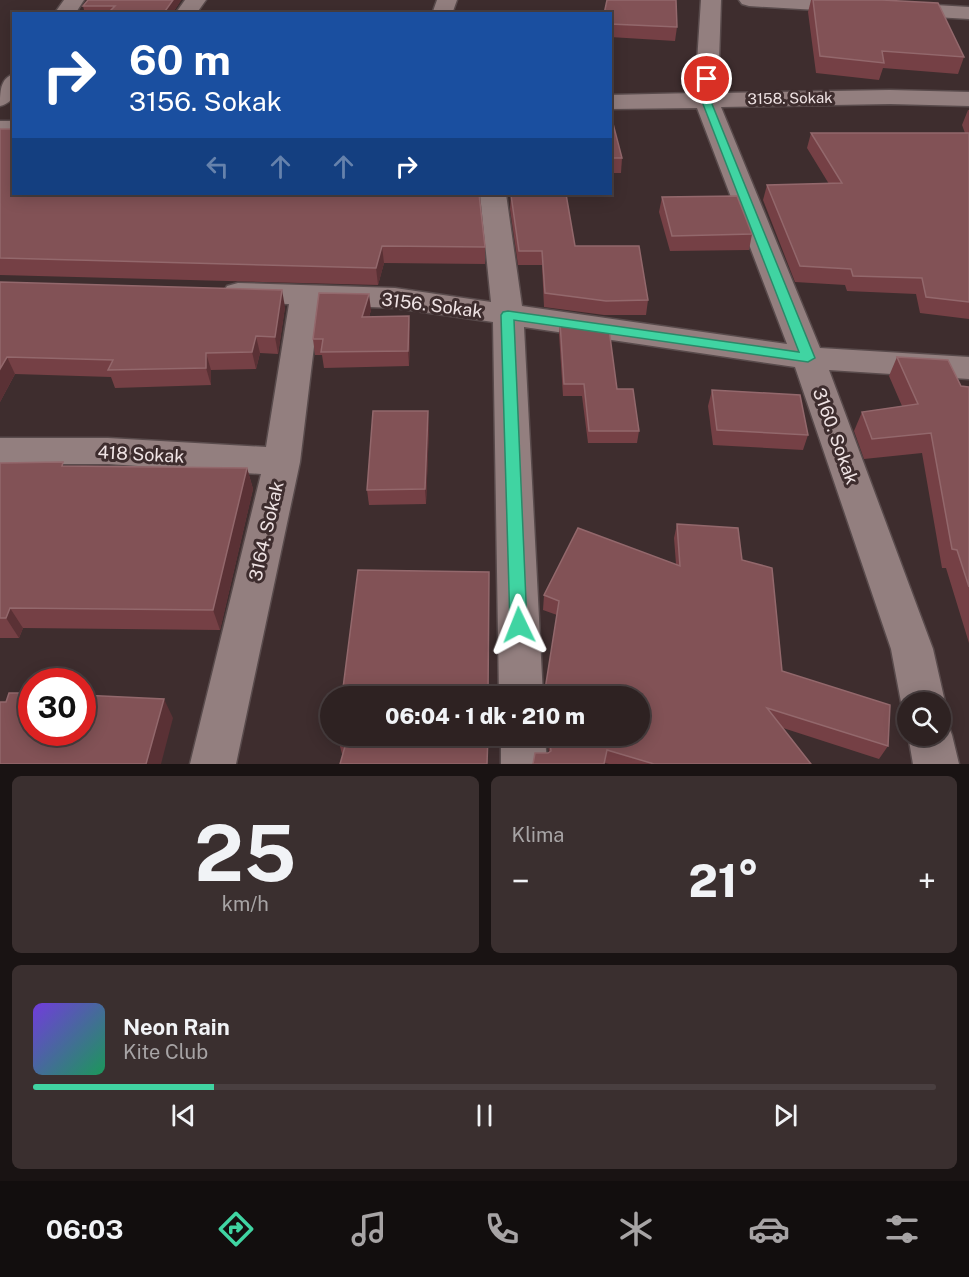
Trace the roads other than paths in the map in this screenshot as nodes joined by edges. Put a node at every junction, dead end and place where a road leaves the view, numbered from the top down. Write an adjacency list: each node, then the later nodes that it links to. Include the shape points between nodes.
1 (196, 0): 4 (street)
2 (711, 0): 8 (street, 3160. Sokak)
3 (749, 0): 5 (street)
4 (187, 12)
5 (969, 13)
6 (12, 84): 7 (street)
7 (0, 99)
8 (706, 99): 9 (street, 3158. Sokak); 10 (street, 3158. Sokak); 15 (street, 3160. Sokak)
9 (969, 99)
10 (612, 102)
11 (493, 195): 14 (street)
12 (209, 293): 13 (street, 3156. Sokak)
13 (305, 296): 14 (street, 3156. Sokak, via 395,298); 18 (street, 3164. Sokak)
14 (508, 315): 15 (street, 3156. Sokak); 19 (street)
15 (808, 358): 16 (street, 3156. Sokak); 20 (street, 3160. Sokak, via 912,649)
16 (969, 368)
17 (0, 451): 18 (street, 418 Sokak, via 108,451)
18 (282, 462): 23 (street, 3164. Sokak)
19 (521, 686)
20 (921, 692)
21 (523, 746): 24 (street)
22 (932, 746): 25 (street)
23 (213, 764)
24 (524, 764)
25 (936, 764)

